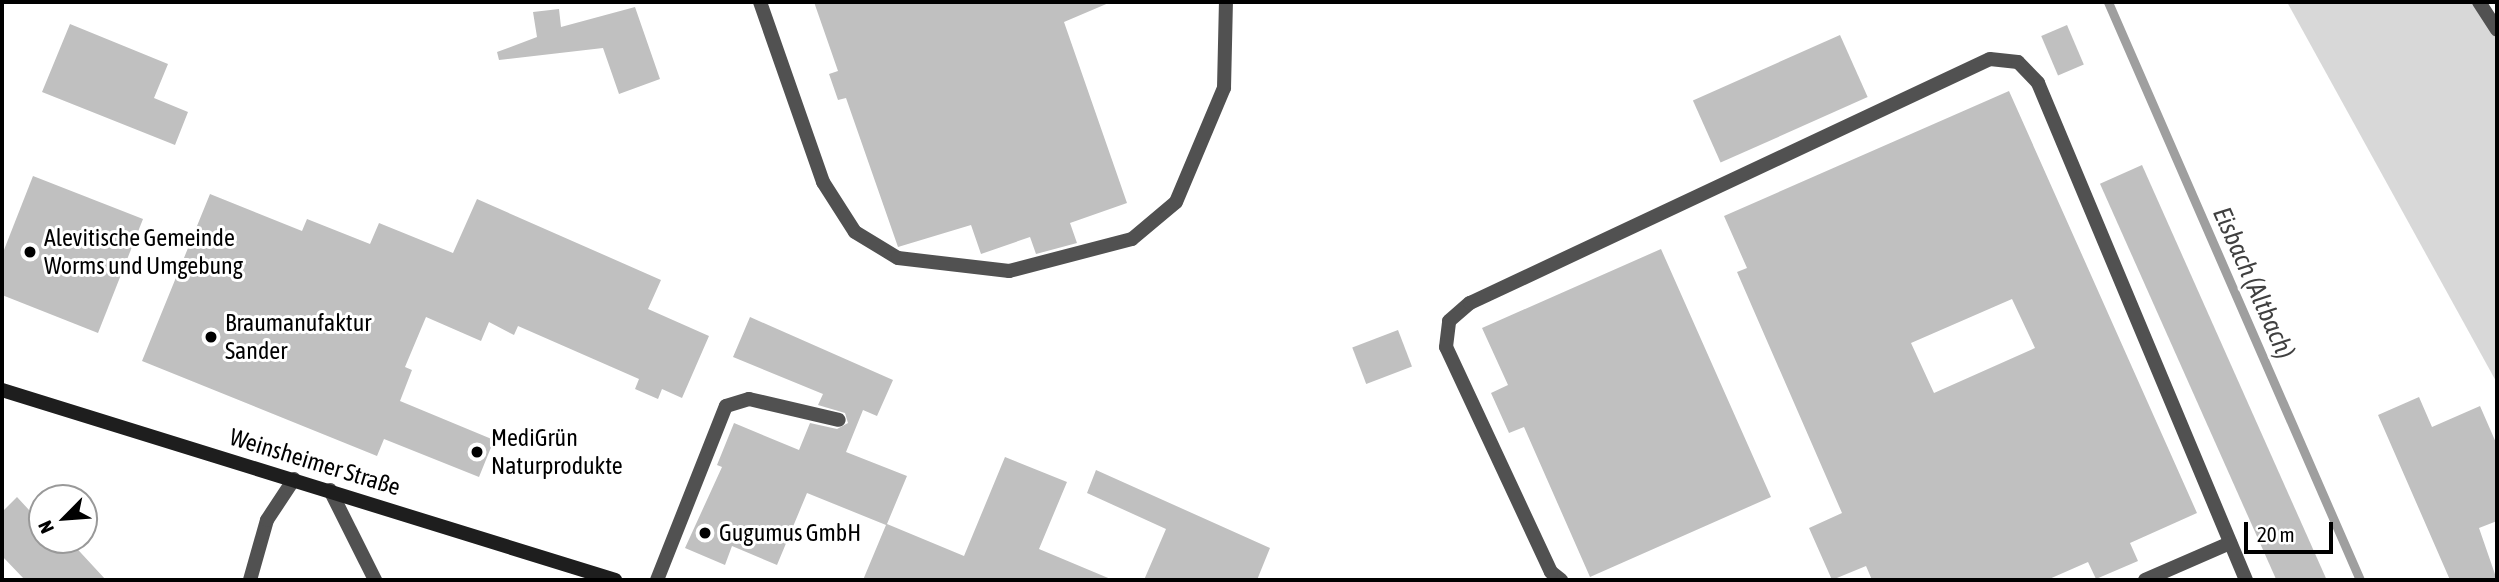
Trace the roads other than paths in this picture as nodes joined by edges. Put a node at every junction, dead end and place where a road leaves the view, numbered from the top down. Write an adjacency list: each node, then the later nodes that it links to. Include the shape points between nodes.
1 (760, 2): 2 (street, via 822,182 855,232 898,258 1009,271 1132,239 1176,202 1224,88)
2 (1226, 2)
3 (2481, 3): 4 (street)
4 (2497, 30)
5 (2, 390): 7 (main road, Weinsheimer Straße)
6 (839, 420): 13 (street, via 749,400 726,405)
7 (294, 479): 8 (main road, Weinsheimer Straße); 10 (street, via 267,520)
8 (330, 490): 11 (street); 12 (main road, Weinsheimer Straße)
9 (2230, 543): 14 (street, via 2038,83 2018,62 1990,59 1470,303 1449,321 1446,347 1551,572); 15 (street); 16 (street)
10 (250, 580)
11 (374, 580)
12 (615, 580)
13 (657, 580)
14 (1561, 580)
15 (2145, 580)
16 (2246, 580)

